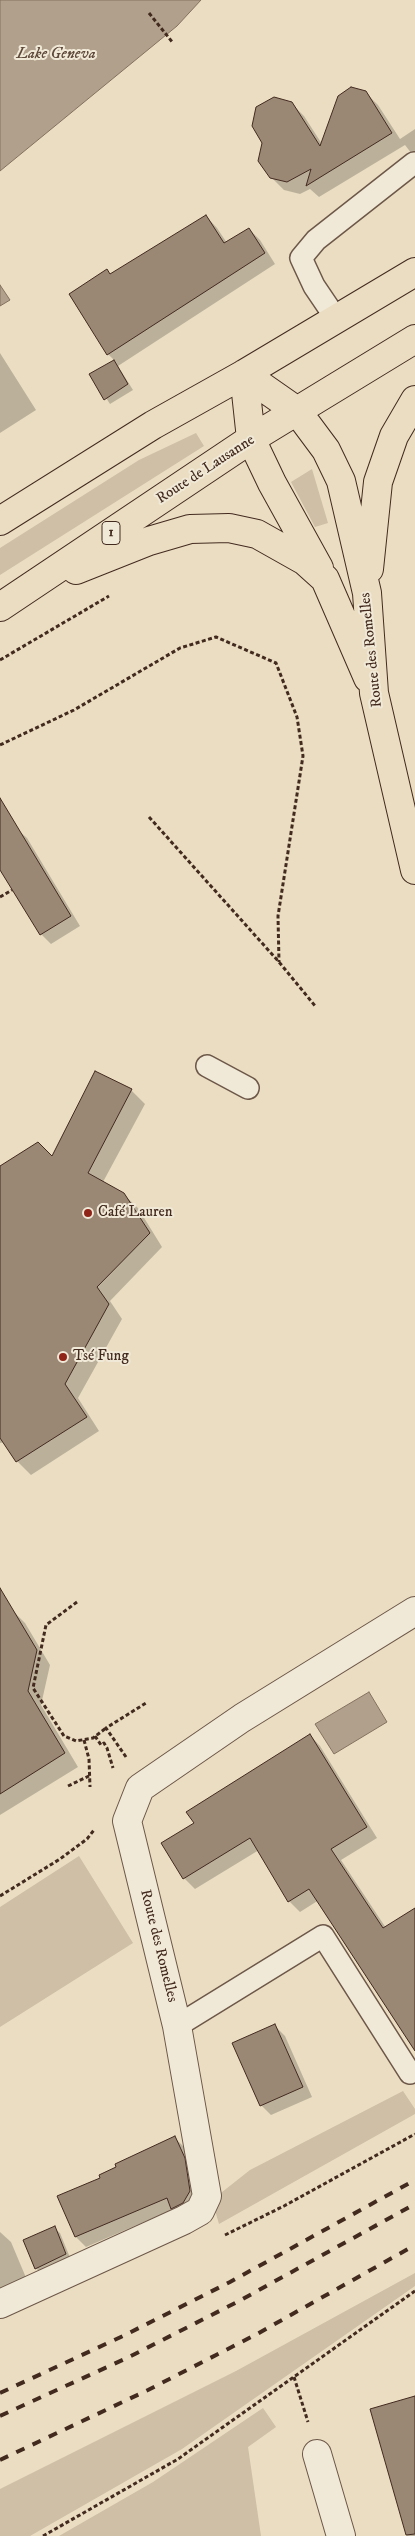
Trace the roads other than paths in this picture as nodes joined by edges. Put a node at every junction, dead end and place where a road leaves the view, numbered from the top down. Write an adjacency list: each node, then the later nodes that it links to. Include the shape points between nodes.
1 (414, 163): 3 (lane, via 316,240 301,258 314,286)
2 (415, 272): 3 (main road)
3 (337, 320): 5 (main road)
4 (415, 339): 7 (main road, Route de Lausanne / 1)
5 (244, 374): 7 (main road, Route des Romelles); 8 (main road); 9 (main road, via 153,425)
6 (415, 400): 12 (main road, via 394,436 378,482)
7 (297, 411): 8 (main road, Route de Lausanne / 1); 12 (main road, Route des Romelles, via 326,450 340,481)
8 (251, 440): 10 (main road); 11 (main road, Route de Lausanne / 1)
9 (0, 521)
10 (325, 578): 11 (main road, via 305,561 257,534 229,528 199,528 179,531); 14 (main road)
11 (30, 588): 13 (main road, Route de Lausanne / 1)
12 (367, 593): 14 (main road, Route des Romelles)
13 (0, 607)
14 (374, 693): 15 (main road, Route des Romelles)
15 (415, 870)
16 (207, 1066): 17 (lane)
17 (248, 1088)
18 (415, 1611): 19 (street, Route des Romelles, via 242,1718 140,1788 127,1821)
19 (177, 2026): 20 (lane, via 323,1936); 21 (street, Route des Romelles, via 207,2196 200,2211)
20 (410, 2072)
21 (0, 2304)
22 (317, 2454): 23 (street)
23 (341, 2536)

